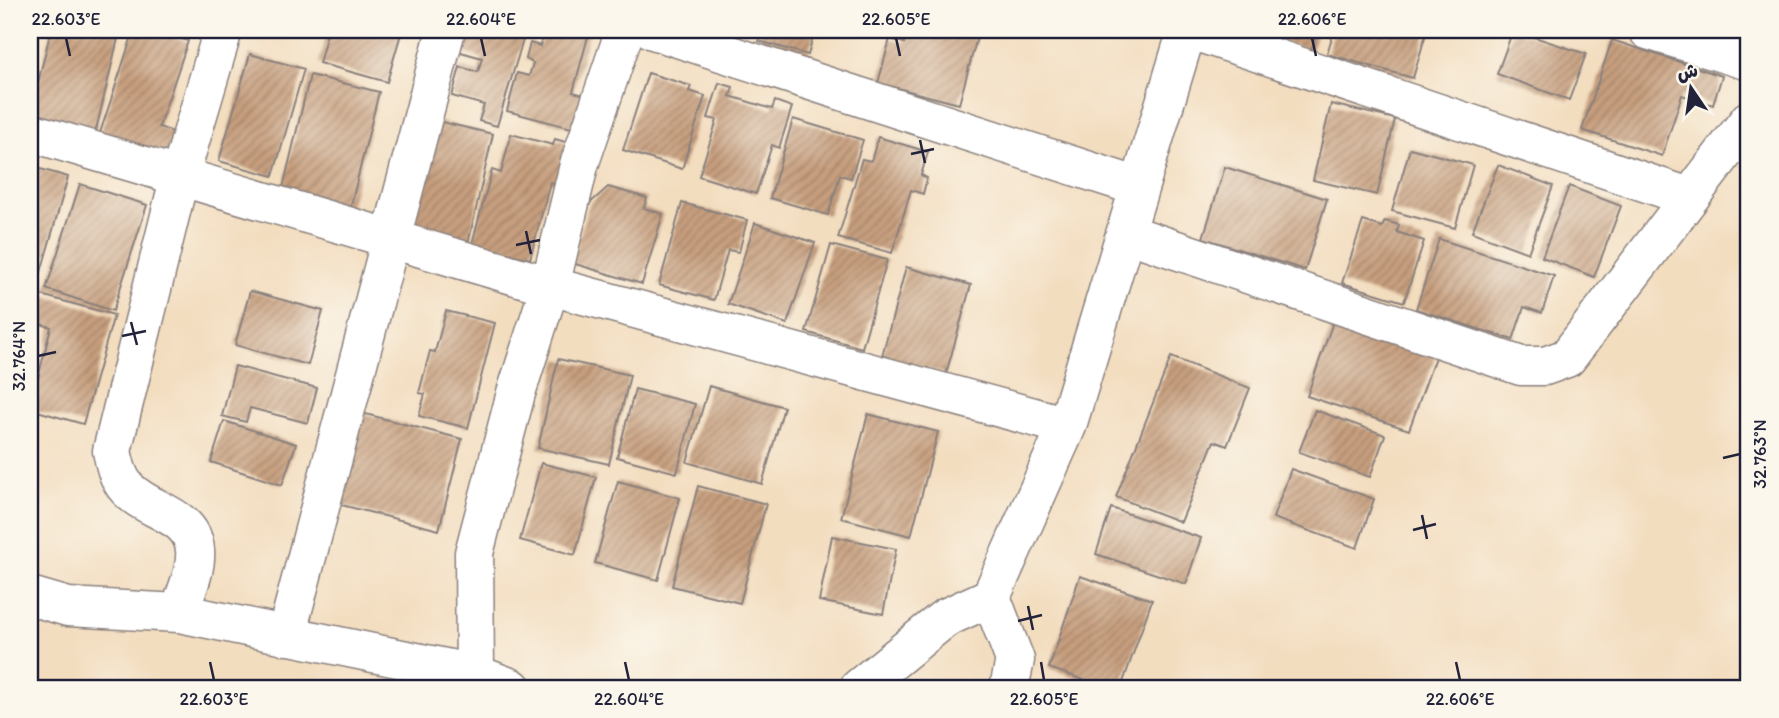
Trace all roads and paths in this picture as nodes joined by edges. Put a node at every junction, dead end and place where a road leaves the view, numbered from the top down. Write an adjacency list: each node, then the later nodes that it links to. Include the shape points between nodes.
1 (223, 30): 10 (street)
2 (446, 30): 14 (street)
3 (625, 30): 15 (street, via 579,165)
4 (653, 30): 11 (street)
5 (1189, 30): 11 (street); 12 (street)
6 (1648, 30): 7 (street)
7 (1749, 61)
8 (1749, 120): 12 (street)
9 (30, 132): 10 (street)
10 (180, 176): 14 (street); 19 (street, via 113,450 116,471 126,488 183,523 192,535 192,569)
11 (1139, 187): 13 (street)
12 (1689, 197): 13 (street, via 1567,358 1545,366 1521,366)
13 (1126, 233): 16 (street)
14 (391, 238): 15 (street); 20 (street)
15 (550, 286): 16 (street); 21 (street, via 474,553)
16 (1067, 426): 18 (street)
17 (30, 596): 19 (street, via 68,607)
18 (991, 597): 23 (street, via 945,618); 24 (street, via 1014,660)
19 (179, 613): 20 (street)
20 (286, 636): 21 (street)
21 (475, 674): 22 (street)
22 (512, 688)
23 (859, 688)
24 (1009, 688)

